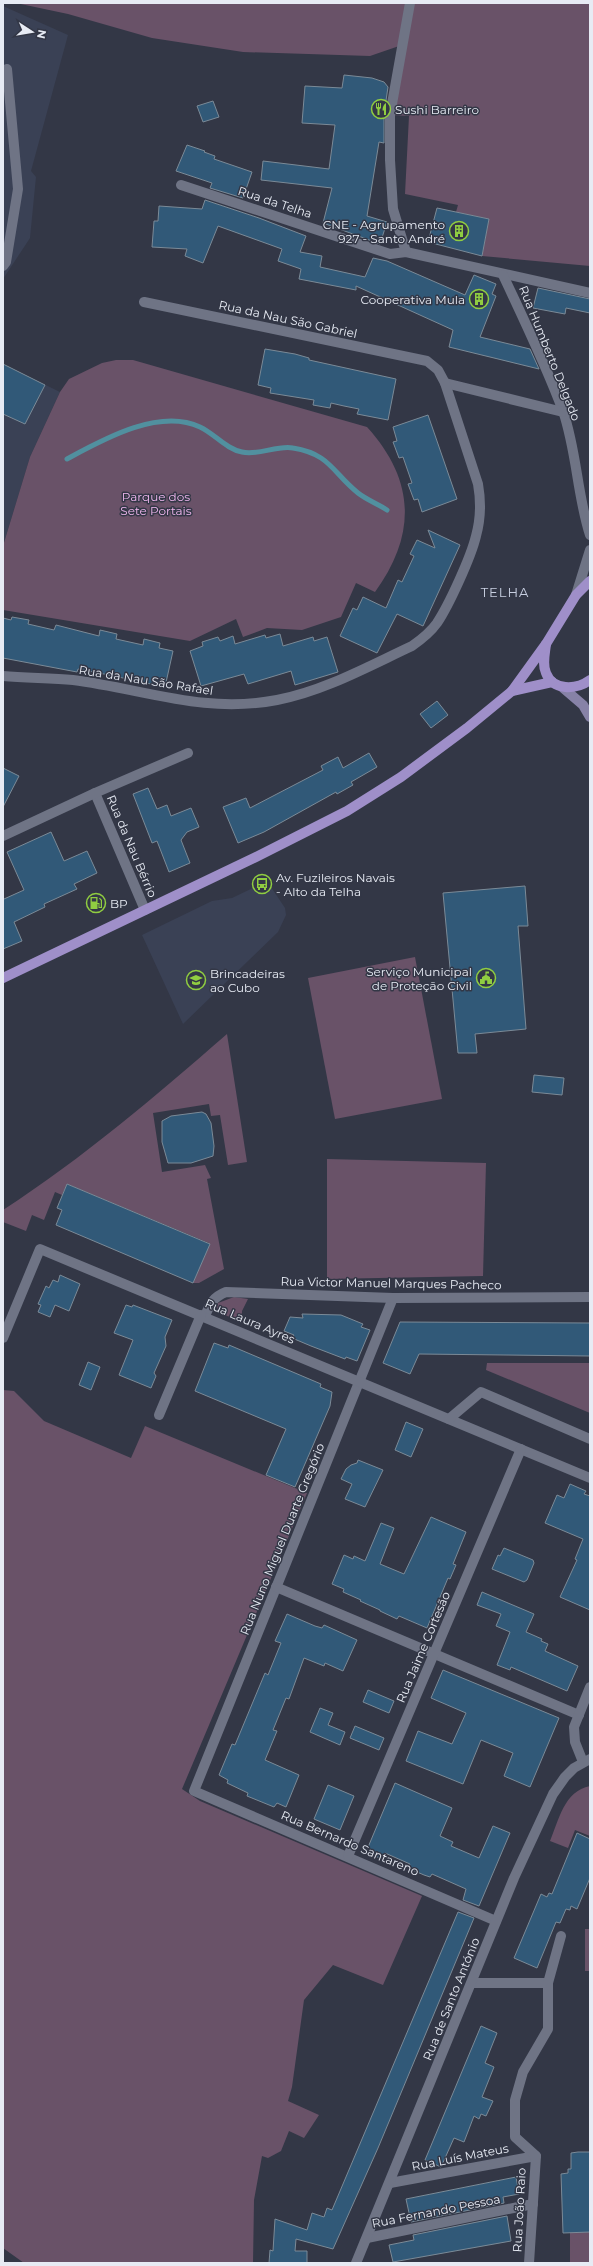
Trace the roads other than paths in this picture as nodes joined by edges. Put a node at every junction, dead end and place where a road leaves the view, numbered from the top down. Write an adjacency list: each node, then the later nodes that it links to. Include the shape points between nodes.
1 (410, 3): 4 (street, via 390,115 393,209)
2 (7, 69): 5 (street, via 18,190 6,262)
3 (182, 185): 4 (street, Rua da Telha, via 390,254)
4 (406, 252): 6 (street, Rua da Telha)
5 (3, 266)
6 (504, 275): 7 (street, Rua da Telha); 11 (street, Rua Humberto Delgado)
7 (590, 293)
8 (144, 302): 9 (street, Rua da Nau São Gabriel)
9 (427, 361): 10 (street, Rua da Nau São Rafael, via 438,370)
10 (445, 383): 11 (street); 17 (street, Rua da Nau São Rafael, via 478,484 479,523 471,552 442,614 430,632 412,646 336,681 300,693 277,700 237,704 190,703 73,680)
11 (563, 412): 12 (street, Rua Humberto Delgado)
12 (590, 535)
13 (590, 550): 15 (street)
14 (590, 581): 15 (main road)
15 (576, 595): 16 (main road)
16 (546, 644): 19 (main road, via 544,661 546,673); 21 (main road)
17 (3, 676)
18 (590, 680): 20 (main road, via 575,686)
19 (552, 682): 20 (main road); 21 (main road)
20 (562, 687): 22 (main road, via 583,705)
21 (512, 691): 26 (main road, via 401,777 347,811)
22 (590, 717)
23 (188, 753): 24 (street, Rua da Nau Bérrio)
24 (95, 793): 25 (street, Rua da Nau Bérrio); 26 (street, Rua da Nau Bérrio)
25 (3, 836)
26 (145, 910): 27 (main road)
27 (3, 978)
28 (393, 1298): 29 (street, Rua Victor Manuel Marques Pacheco); 30 (street, Rua Victor Manuel Marques Pacheco, via 226,1292 211,1301); 32 (street, Rua Nuno Miguel Duarte Gregório)
29 (590, 1298)
30 (203, 1316): 31 (street, Rua Laura Ayres, via 40,1249); 32 (street, Rua Laura Ayres); 33 (street, Rua Victor Manuel Marques Pacheco)
31 (3, 1338)
32 (360, 1381): 34 (street, Rua Laura Ayres); 38 (street, Rua Nuno Miguel Duarte Gregório)
33 (159, 1415)
34 (450, 1419): 35 (street, via 480,1392); 36 (street, Rua Laura Ayres)
35 (590, 1439)
36 (521, 1449): 37 (street, Rua Laura Ayres); 39 (street, Rua Jaime Cortesão)
37 (590, 1478)
38 (276, 1587): 39 (street); 43 (street, Rua Nuno Miguel Duarte Gregório)
39 (435, 1653): 41 (street); 44 (street, Rua Jaime Cortesão)
40 (590, 1687): 41 (street)
41 (578, 1715): 42 (street, via 573,1736)
42 (586, 1760): 45 (street, Rua de Santo António, via 564,1777 553,1794)
43 (194, 1791): 44 (street, Rua Bernardo Santareno)
44 (348, 1856): 45 (street, Rua Bernardo Santareno)
45 (496, 1921): 47 (street, Rua de Santo António)
46 (561, 1936): 48 (street, Rua João Raio)
47 (472, 1983): 48 (street); 50 (street, Rua de Santo António)
48 (548, 1983): 49 (street, Rua João Raio, via 548,2029 523,2072 515,2100 515,2137)
49 (536, 2156): 50 (street, Rua Luís Mateus); 51 (street, Rua João Raio)
50 (390, 2184): 52 (street, Rua de Santo António)
51 (533, 2204): 52 (street, Rua Fernando Pessoa); 54 (street, Rua João Raio)
52 (367, 2238): 53 (street, Rua de Santo António)
53 (356, 2263)
54 (529, 2263)

